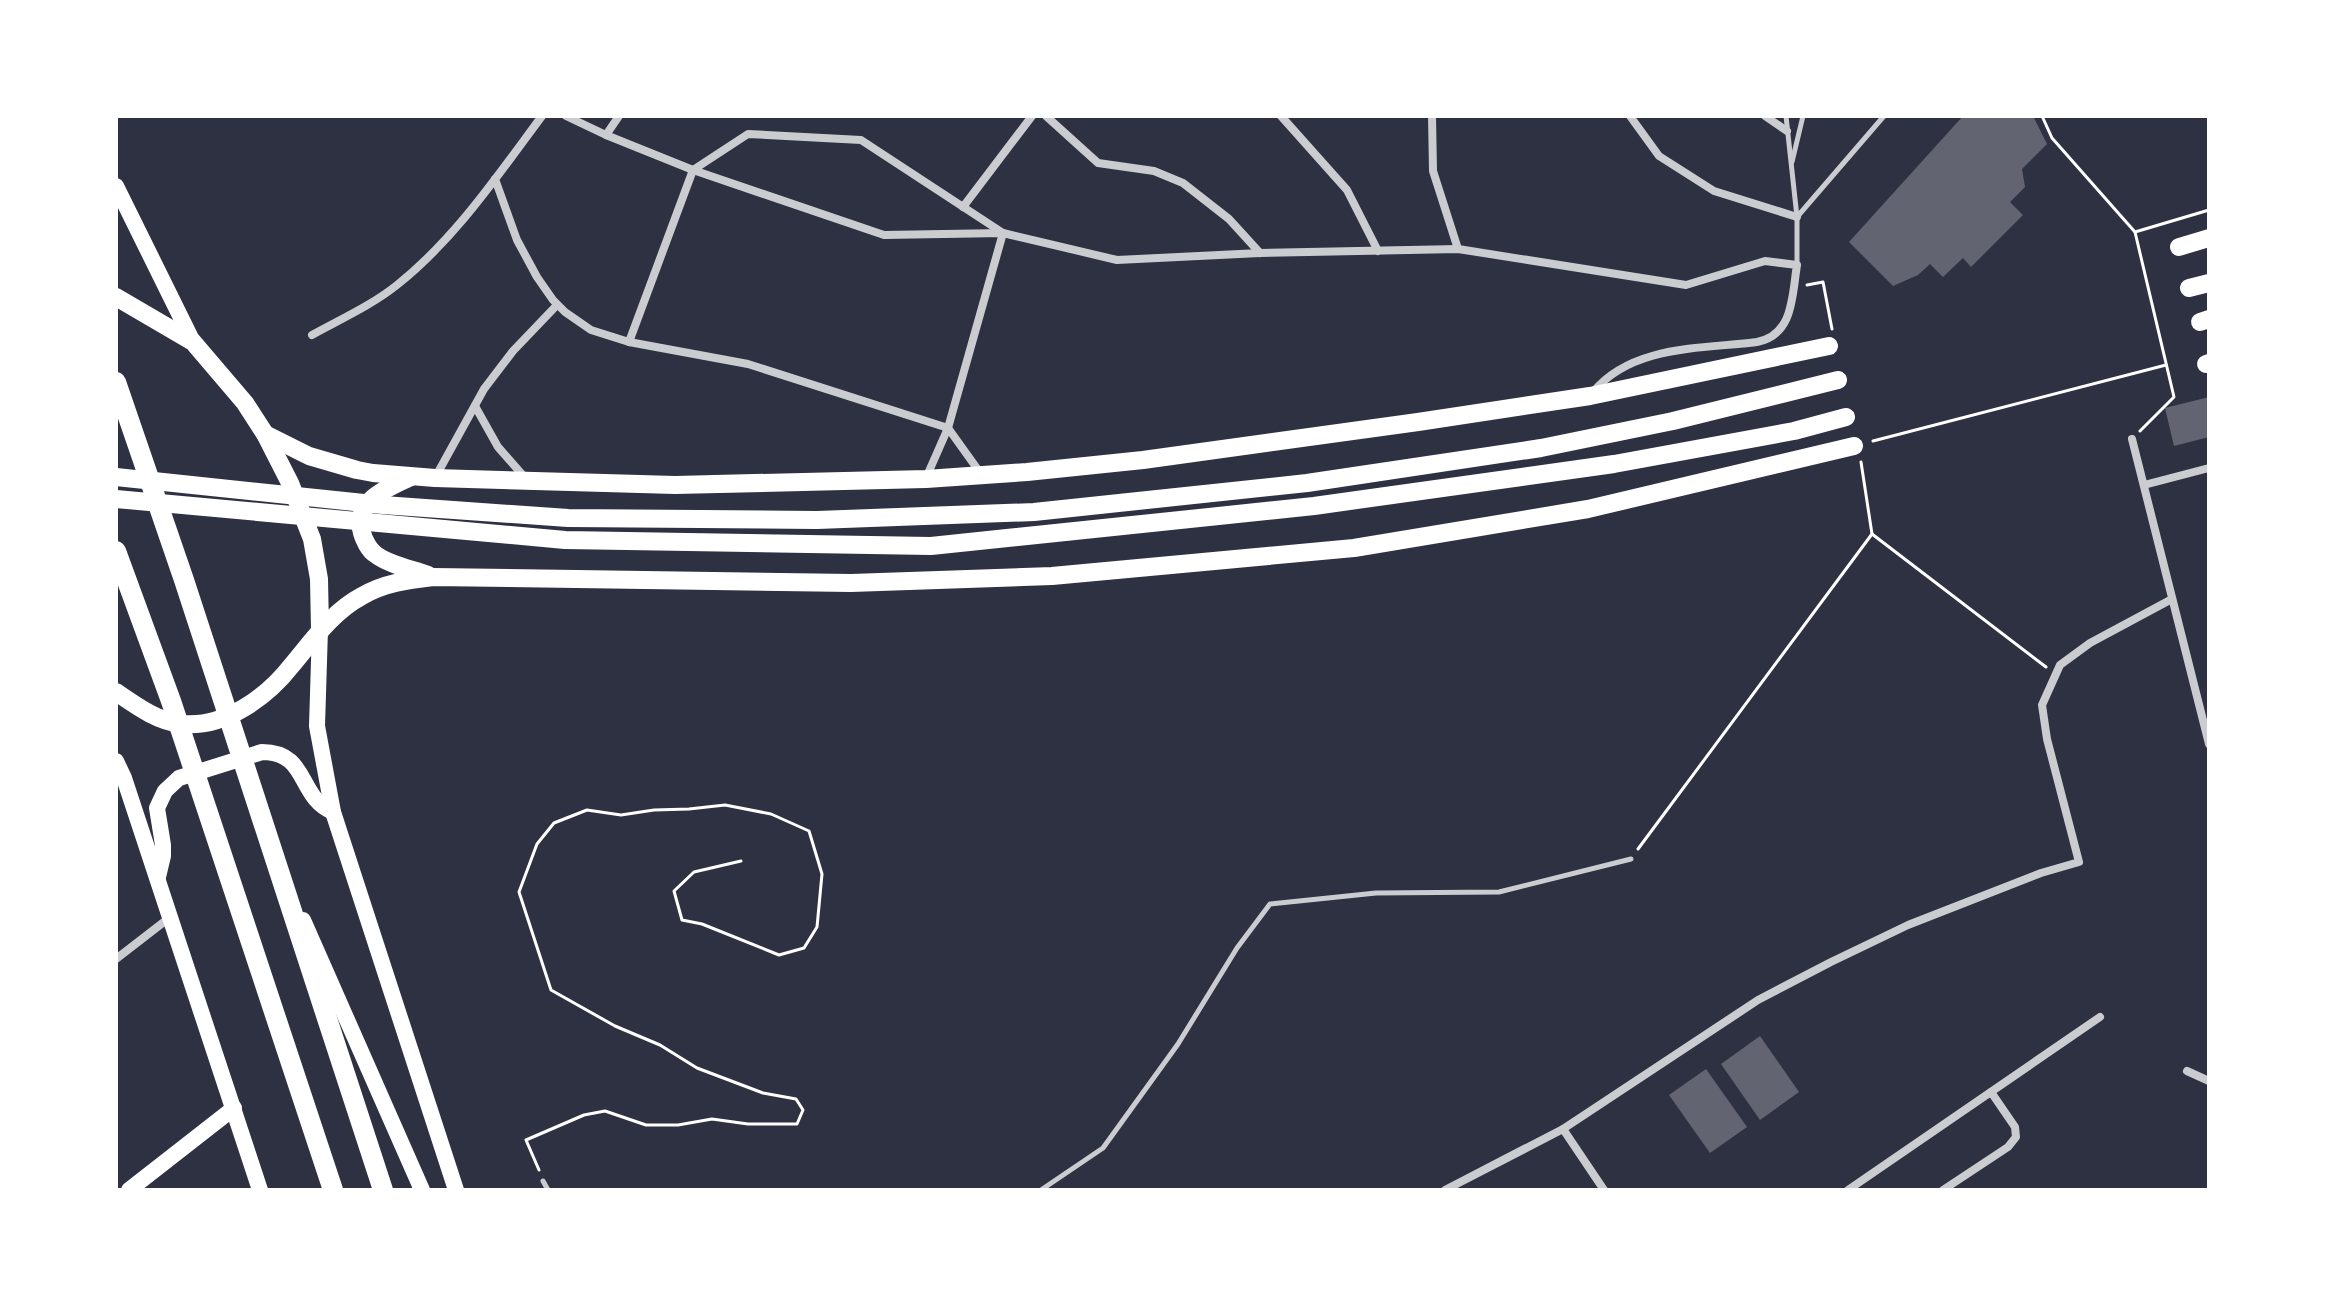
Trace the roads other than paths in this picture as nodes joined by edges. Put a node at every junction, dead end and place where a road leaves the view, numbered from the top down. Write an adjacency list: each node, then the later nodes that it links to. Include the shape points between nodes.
1 (542, 116): 17 (street)
2 (566, 116): 14 (street)
3 (619, 116): 14 (street)
4 (1032, 116): 19 (street)
5 (1046, 116): 26 (street, via 1098,163 1154,171 1183,183 1229,219)
6 (1281, 116): 25 (street, via 1347,190)
7 (1432, 116): 24 (street, via 1433,171)
8 (1630, 116): 20 (street, via 1659,156 1714,191)
9 (1765, 116): 13 (street)
10 (1786, 116): 13 (lane)
11 (1803, 116): 15 (lane)
12 (1884, 116): 20 (lane)
13 (1787, 131): 15 (lane)
14 (606, 135): 16 (street)
15 (1791, 168): 20 (lane)
16 (693, 170): 19 (street, via 748,134 861,140); 21 (street, via 884,235); 35 (street)
17 (495, 179): 31 (street, via 517,240); 32 (street, via 396,286)
18 (116, 186): 34 (main road)
19 (963, 207): 21 (street)
20 (1797, 217): 27 (lane)
21 (1003, 233): 26 (street, via 1117,260); 41 (street)
22 (2209, 238): 23 (highway)
23 (2179, 247)
24 (1458, 249): 25 (street); 27 (street, via 1686,285 1765,261)
25 (1378, 251): 26 (street)
26 (1260, 253)
27 (1797, 265): 38 (street, via 1788,317 1772,337 1644,357 1620,368)
28 (2209, 283): 29 (highway)
29 (2189, 288)
30 (122, 300): 34 (highway)
31 (557, 305): 35 (street, via 591,330); 39 (street, via 513,351)
32 (312, 335)
33 (1830, 339): 38 (highway)
34 (193, 342): 42 (highway)
35 (629, 342): 41 (street, via 748,364)
36 (1838, 380): 48 (highway, via 1541,448 1416,468 1034,512 817,520 568,518)
37 (116, 382): 62 (highway)
38 (1590, 396): 46 (highway, via 1143,460)
39 (475, 406): 49 (street); 51 (street, via 498,447)
40 (1846, 417): 53 (highway, via 1614,464 1314,506 931,546 565,540)
41 (948, 428): 46 (street); 50 (street)
42 (265, 434): 47 (highway, via 309,456 373,473); 57 (highway, via 312,539)
43 (2132, 439): 52 (street)
44 (1857, 454): 55 (highway, via 1588,509 1354,548 1052,576 851,583)
45 (2209, 468): 52 (street)
46 (981, 474): 50 (highway)
47 (413, 476): 49 (highway); 55 (highway, via 379,492 363,508 360,527 374,554)
48 (116, 477)
49 (435, 478): 51 (highway)
50 (926, 479): 51 (highway, via 675,485)
51 (528, 481)
52 (2144, 485): 56 (street)
53 (116, 499)
54 (116, 551): 76 (highway)
55 (433, 577): 57 (highway, via 396,582 361,596)
56 (2172, 599): 59 (street); 72 (street, via 2060,665 2042,705 2079,862 1908,925 1831,962 1758,1000)
57 (320, 629): 58 (highway, via 263,694 239,711 210,721 180,724 151,715); 61 (main road, via 317,726)
58 (116, 692)
59 (2209, 744)
60 (116, 761): 64 (main road)
61 (333, 812): 64 (main road, via 313,798 294,764 279,755 262,752 179,778 157,808 163,845); 79 (main road)
62 (272, 848): 77 (highway); 78 (main road)
63 (1631, 859): 81 (lane, via 1499,892 1376,893 1270,904 1103,1148)
64 (158, 878): 65 (main road)
65 (171, 917): 66 (street); 71 (main road)
66 (116, 959)
67 (2100, 1017): 70 (street)
68 (2187, 1071): 69 (street)
69 (2209, 1081)
70 (1991, 1092): 84 (street); 85 (street, via 2016,1137)
71 (234, 1108): 74 (main road); 75 (main road)
72 (1563, 1129): 82 (street); 83 (street)
73 (543, 1181): 80 (lane)
74 (130, 1190)
75 (260, 1190)
76 (333, 1190)
77 (383, 1190)
78 (422, 1190)
79 (456, 1190)
80 (548, 1190)
81 (1041, 1190)
82 (1445, 1190)
83 (1604, 1190)
84 (1848, 1190)
85 (1943, 1190)

